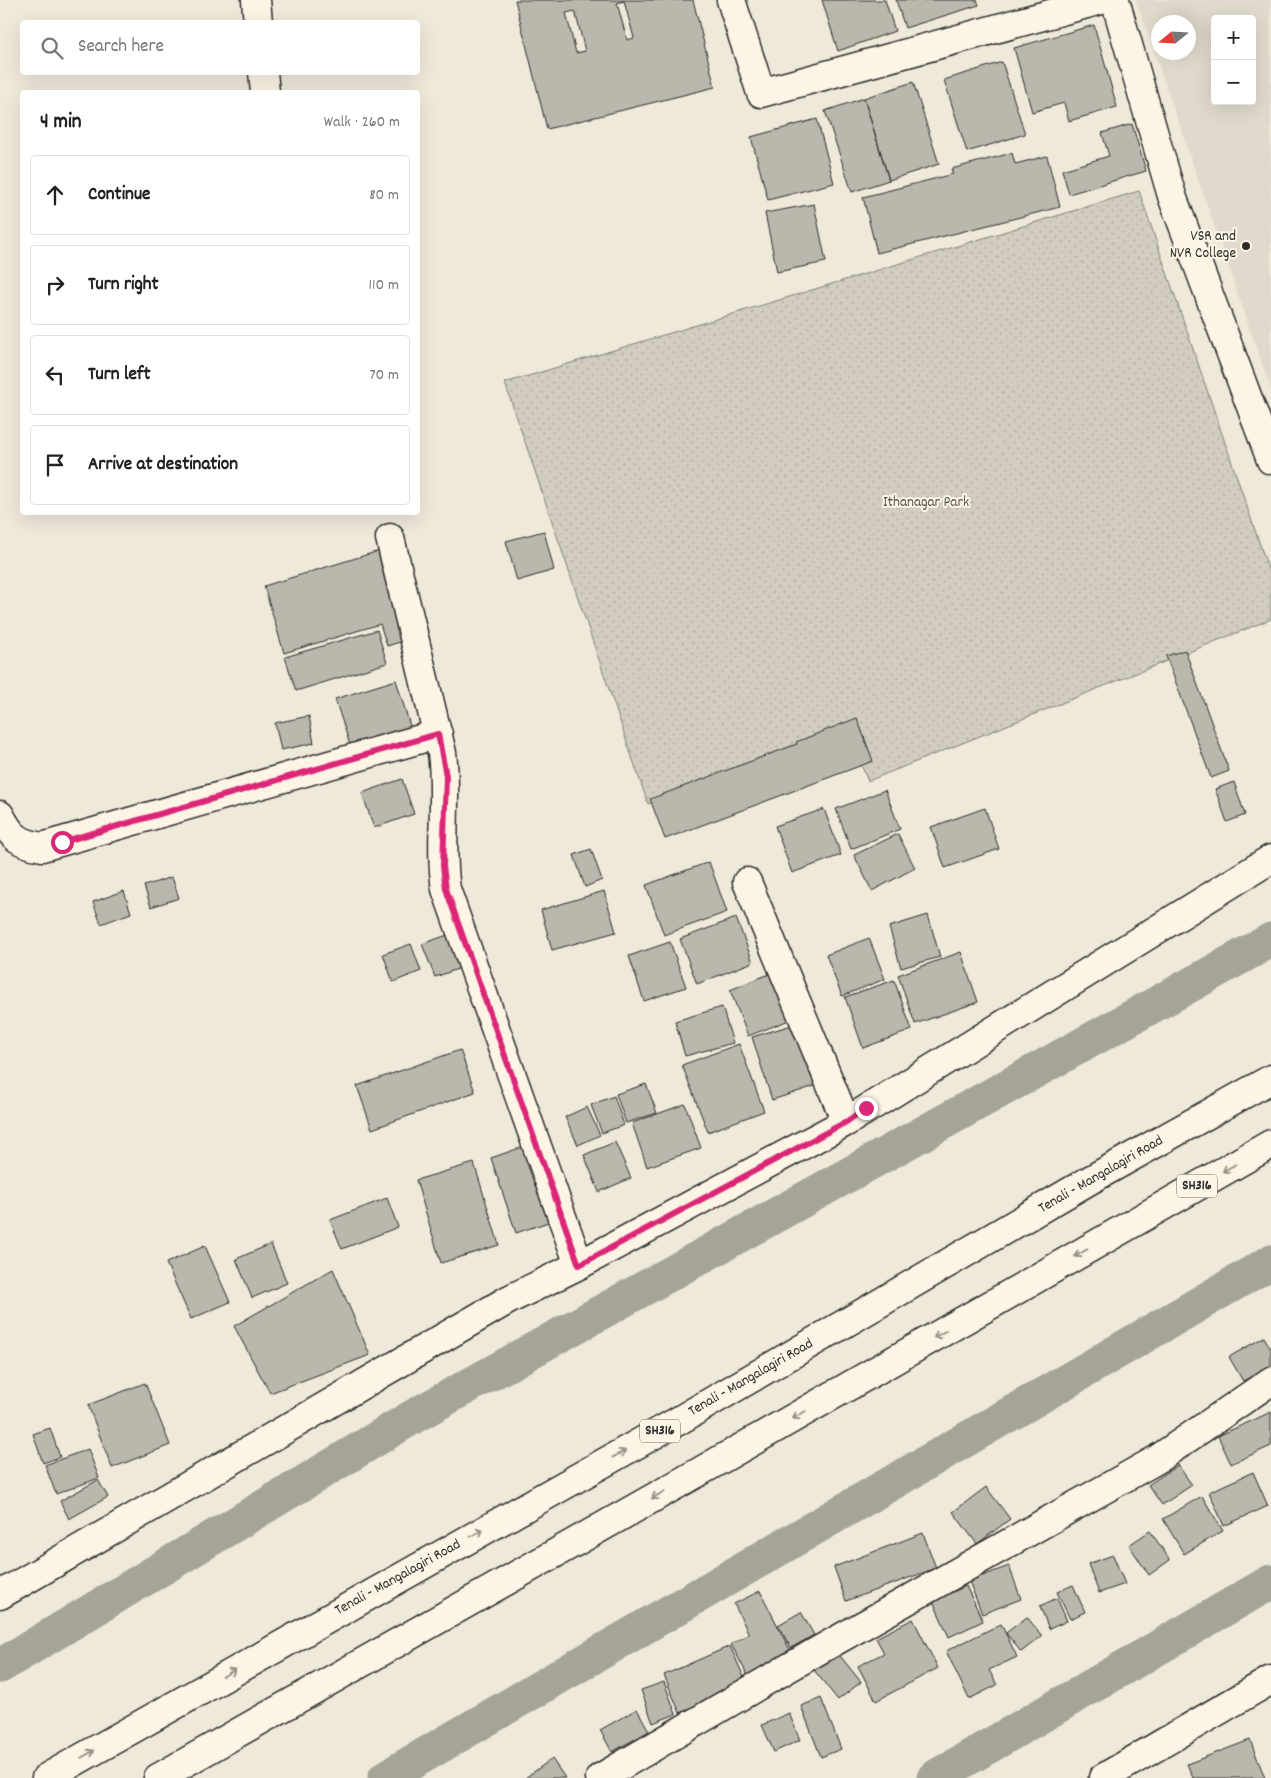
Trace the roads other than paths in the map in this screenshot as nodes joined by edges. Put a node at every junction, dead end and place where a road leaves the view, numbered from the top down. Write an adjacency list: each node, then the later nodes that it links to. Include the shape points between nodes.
1 (256, 0): 5 (street)
2 (731, 0): 3 (street, via 761,93)
3 (1102, 0)
4 (1115, 0): 8 (street, via 1172,196)
5 (258, 20)
6 (263, 75): 7 (street)
7 (265, 90)
8 (1271, 460)
9 (390, 538): 10 (street)
10 (438, 734): 11 (street, via 42,847 25,844 10,833); 17 (street, via 446,776 443,866 446,889)
11 (0, 815)
12 (1271, 859): 15 (street)
13 (746, 882): 15 (street)
14 (1271, 1078): 21 (street, Tenali - Mangalagiri Road / SH316, one-way to 14, via 678,1421)
15 (846, 1122): 17 (street)
16 (1271, 1144): 22 (street, SH316, one-way to 22)
17 (579, 1265): 19 (street, via 502,1303)
18 (1271, 1381): 23 (street, via 1156,1460)
19 (0, 1595)
20 (1271, 1680): 24 (street)
21 (46, 1778)
22 (158, 1778)
23 (600, 1778)
24 (1103, 1778)

